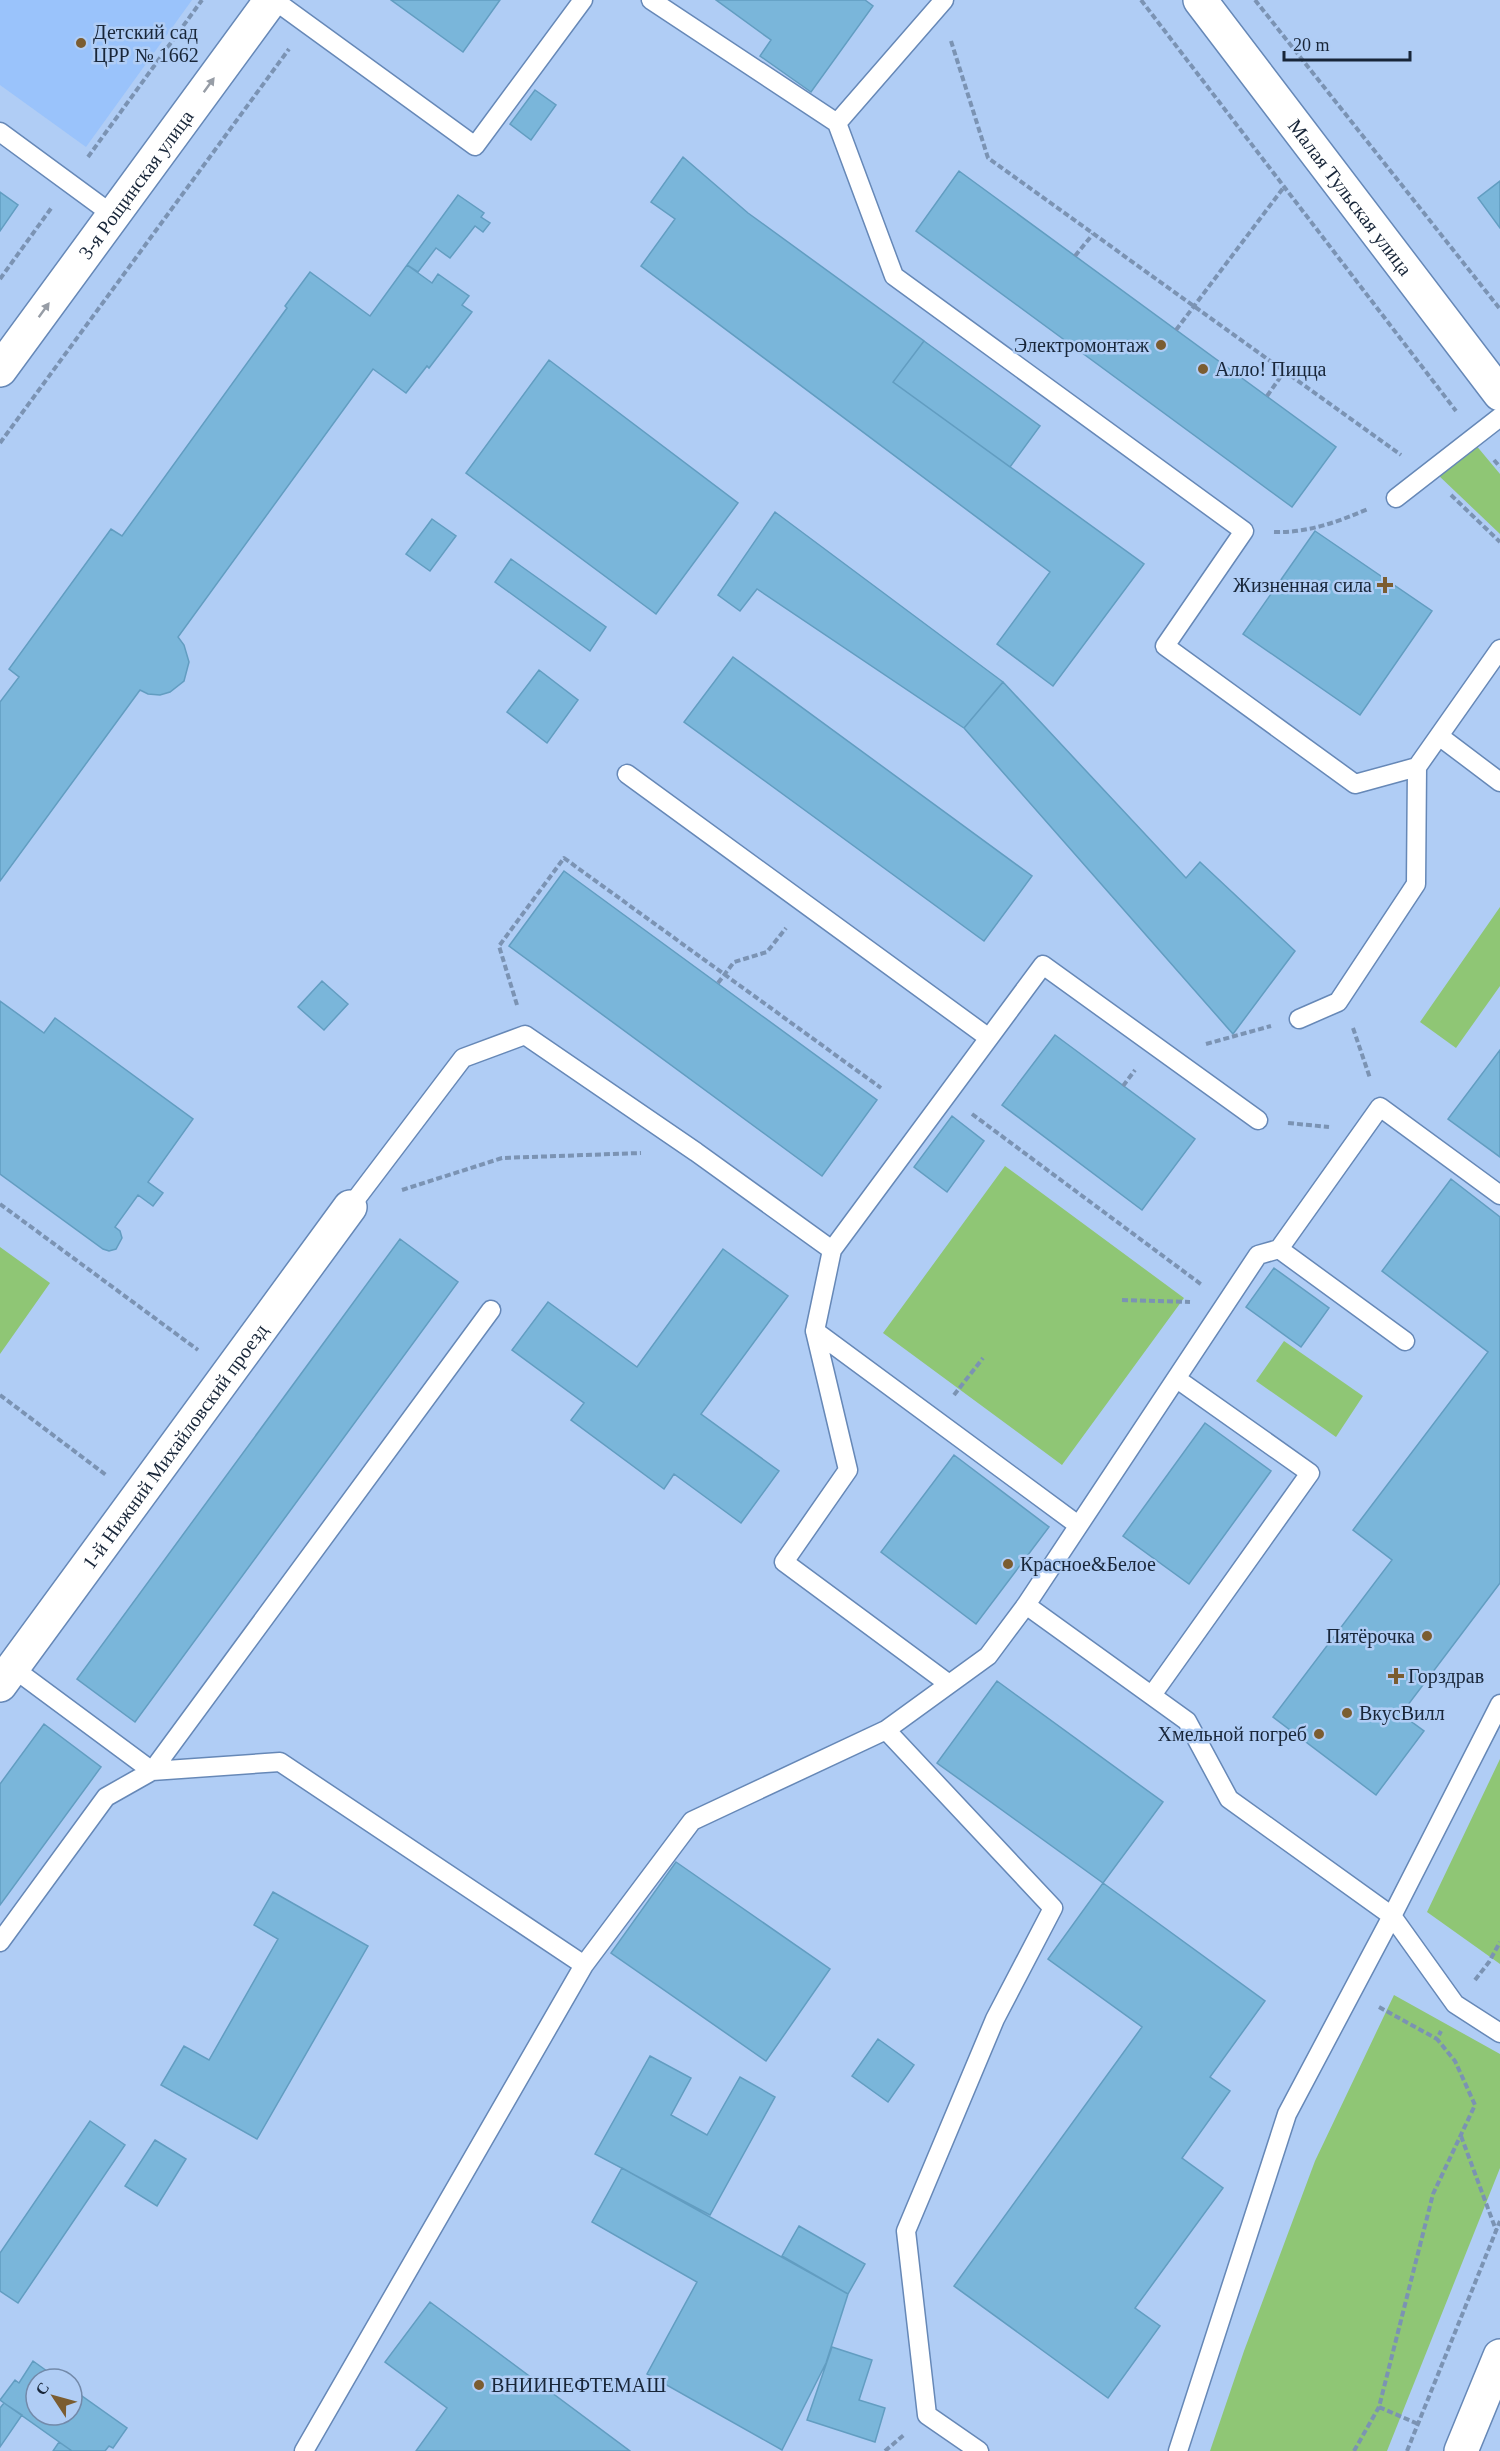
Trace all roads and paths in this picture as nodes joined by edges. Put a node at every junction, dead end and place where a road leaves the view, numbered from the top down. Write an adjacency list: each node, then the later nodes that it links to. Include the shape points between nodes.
1 (202, 0): 12 (path)
2 (272, 0): 9 (lane); 14 (street, 3-я Рощинская улица, one-way to 2)
3 (583, 0): 9 (lane, via 476,146)
4 (651, 0): 10 (lane)
5 (1141, 0): 13 (path)
6 (1200, 0): 24 (street, Малая Тульская улица)
7 (1255, 0): 19 (path)
8 (942, 3): 10 (lane); 15 (path, via 988,158)
9 (307, 24): 28 (path)
10 (837, 123): 31 (lane, via 894,276)
11 (0, 132): 12 (lane)
12 (69, 183): 14 (lane); 17 (path)
13 (1284, 187): 18 (path); 27 (path)
14 (113, 215): 21 (street, 3-я Рощинская улица, one-way to 14)
15 (1093, 234): 16 (path); 18 (path)
16 (1075, 256)
17 (0, 279)
18 (1193, 306): 20 (path); 22 (path)
19 (1500, 309)
20 (1176, 330)
21 (3, 359)
22 (1284, 372): 23 (path); 25 (path)
23 (1312, 392)
24 (1500, 394)
25 (1267, 396)
26 (1500, 417): 27 (lane)
27 (1475, 436): 29 (path); 30 (lane)
28 (0, 443)
29 (1500, 467)
30 (1396, 498): 31 (path, via 1313,529 1292,533)
31 (1244, 531): 34 (lane, via 1165,646 1355,784)
32 (1500, 649): 33 (lane)
33 (1439, 736): 34 (lane); 36 (lane)
34 (1417, 768): 40 (lane, via 1416,884 1338,1002)
35 (627, 774): 37 (lane)
36 (1500, 782)
37 (804, 903): 38 (path, via 767,952 734,962); 42 (lane)
38 (725, 974): 39 (path); 41 (path, via 564,858 500,946); 44 (path)
39 (718, 983)
40 (1299, 1018): 43 (path)
41 (525, 1035): 48 (lane); 51 (lane, via 463,1058)
42 (989, 1038): 43 (lane, via 1043,965); 45 (lane)
43 (1168, 1055): 46 (lane)
44 (881, 1088)
45 (947, 1095): 53 (lane); 55 (path)
46 (1258, 1120): 47 (path)
47 (1363, 1131): 49 (lane, via 1380,1107); 52 (lane)
48 (696, 1152): 51 (path, via 502,1158); 53 (lane)
49 (1500, 1195)
50 (0, 1204): 60 (path)
51 (350, 1207): 60 (street, 1-й Нижний Михайловский проезд)
52 (1279, 1249): 55 (lane, via 1258,1255); 58 (lane)
53 (832, 1250): 57 (lane)
54 (1122, 1300): 55 (path)
55 (1227, 1304): 61 (lane)
56 (491, 1310): 72 (lane)
57 (815, 1331): 63 (lane); 68 (lane, via 848,1470 784,1562)
58 (1405, 1341)
59 (983, 1358): 63 (path)
60 (230, 1373): 64 (street, 1-й Нижний Михайловский проезд)
61 (1177, 1379): 65 (lane); 69 (lane, via 1310,1473)
62 (0, 1395): 64 (path)
63 (935, 1419): 65 (lane)
64 (138, 1498): 67 (street, 1-й Нижний Михайловский проезд)
65 (1078, 1525): 66 (lane)
66 (1026, 1605): 68 (lane, via 988,1656); 69 (lane)
67 (6, 1677): 72 (lane)
68 (949, 1684): 71 (lane)
69 (1152, 1695): 73 (lane, via 1187,1721 1229,1799)
70 (1500, 1704): 73 (lane)
71 (886, 1730): 76 (lane, via 692,1821); 88 (lane, via 1053,1908 995,2019 906,2231 927,2415)
72 (152, 1771): 74 (lane, via 106,1797); 76 (lane, via 280,1762)
73 (1392, 1916): 77 (lane); 78 (lane)
74 (0, 1942)
75 (1500, 1942): 78 (path)
76 (584, 1965): 87 (lane)
77 (1352, 1992): 80 (path); 89 (lane, via 1287,2114)
78 (1455, 2004): 79 (lane); 80 (path)
79 (1500, 2032)
80 (1437, 2039): 81 (path, via 1455,2061 1475,2105)
81 (1461, 2136): 83 (path); 85 (path, via 1433,2194)
82 (1500, 2222): 83 (path)
83 (1496, 2230): 86 (path)
84 (1500, 2356): 92 (street)
85 (1379, 2407): 86 (path); 90 (path)
86 (1418, 2424): 91 (path)
87 (304, 2451)
88 (979, 2451)
89 (1178, 2451)
90 (1354, 2451)
91 (1407, 2451)
92 (1461, 2451)

